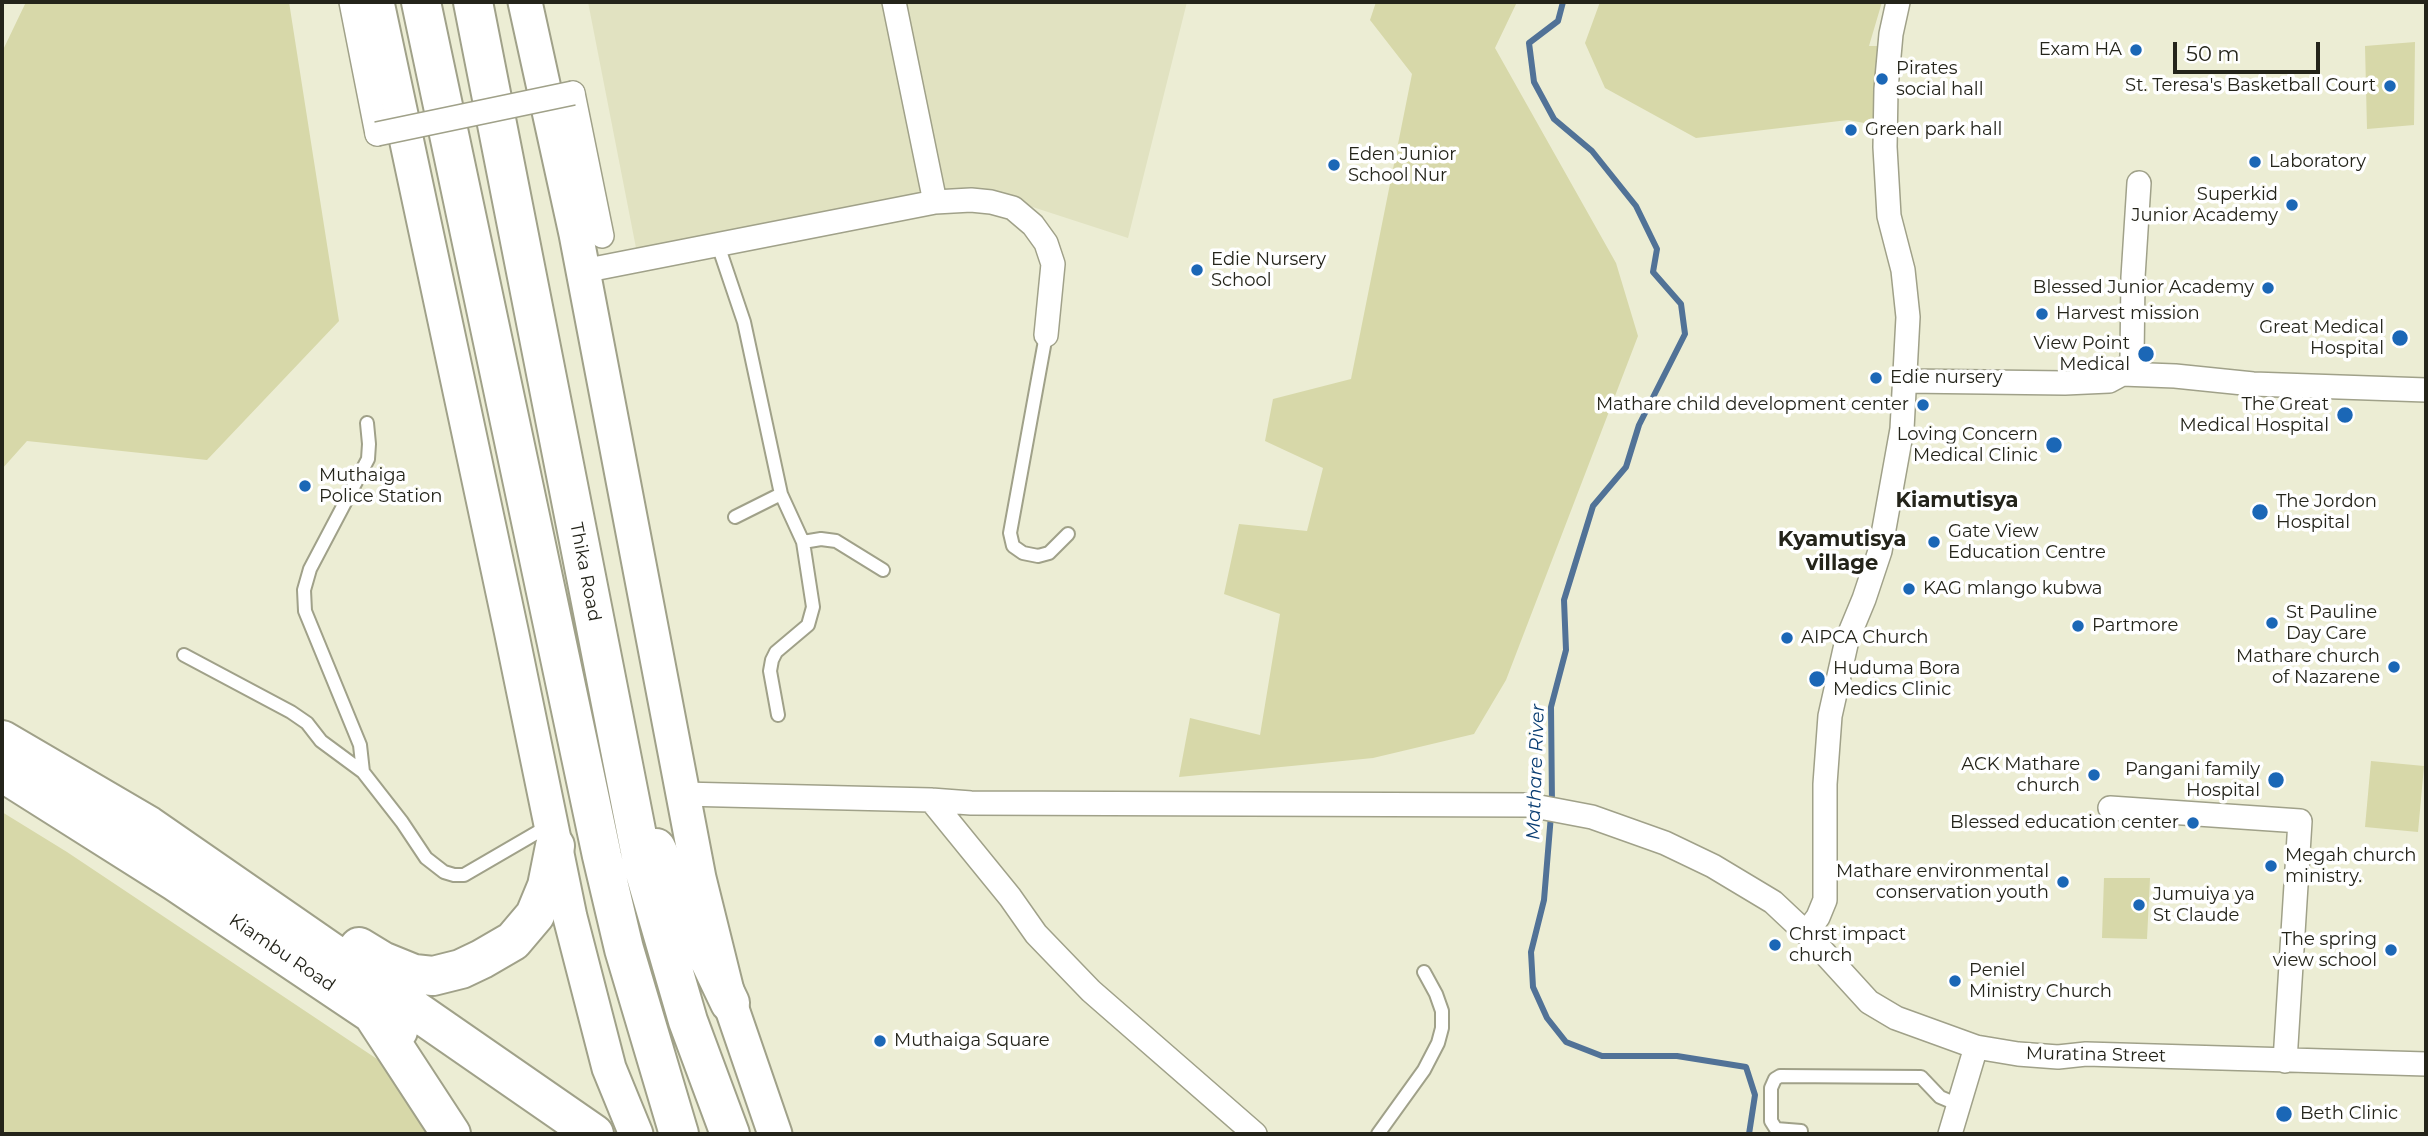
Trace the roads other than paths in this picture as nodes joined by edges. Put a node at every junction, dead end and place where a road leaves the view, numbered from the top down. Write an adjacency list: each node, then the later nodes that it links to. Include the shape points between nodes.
1 (351, 2): 10 (street, bridge, via 377,134 573,93)
2 (377, 2): 33 (main road)
3 (421, 2): 47 (highway, via 602,856 627,962)
4 (473, 2): 28 (highway, Thika Road)
5 (524, 2): 12 (main road)
6 (894, 2): 9 (street)
7 (1898, 2): 15 (street, via 1886,89 1885,147 1889,216 1903,270 1908,317)
8 (2139, 183): 14 (street, via 2132,360)
9 (935, 202): 11 (street); 13 (street, via 991,202 1013,208 1033,225 1053,264)
10 (602, 236)
11 (718, 246): 12 (street); 18 (lane, via 744,322)
12 (583, 271): 29 (main road)
13 (1046, 335): 20 (lane, via 1010,533 1013,546 1023,554 1038,556 1049,554)
14 (2122, 374): 15 (street, via 2109,381 2087,382); 16 (street)
15 (1906, 381): 34 (street, via 1880,551 1847,640 1830,716 1825,900)
16 (2426, 390)
17 (367, 423): 27 (lane, via 368,459 310,569 304,590 305,611 360,745)
18 (781, 494): 19 (lane); 21 (lane)
19 (735, 517)
20 (1068, 534)
21 (803, 542): 22 (lane, via 836,541); 24 (lane, via 813,607 808,625 772,660 769,671)
22 (883, 570)
23 (184, 655): 27 (lane, via 291,712)
24 (778, 715)
25 (2, 740): 32 (highway, Kiambu Road)
26 (2, 772): 37 (highway, Kiambu Road)
27 (363, 772): 33 (lane, via 426,858 444,872 464,875)
28 (629, 793): 36 (highway); 48 (highway, Thika Road, via 643,866 688,1021)
29 (682, 794): 30 (street, Muratina Street); 36 (main road)
30 (931, 800): 34 (street, Muratina Street, via 1529,806 1592,817 1665,843 1773,902); 50 (street, via 1036,933 1091,991)
31 (2110, 808): 39 (street, via 2300,821)
32 (149, 826): 33 (highway, Kiambu Road, via 214,850 314,920 383,961 414,974 433,976 482,959 525,929 542,903); 45 (highway, Kiambu Road)
33 (552, 836): 46 (main road, via 609,1069)
34 (1806, 933): 38 (street, Muratina Street, via 1869,1002 1896,1018)
35 (1424, 972): 51 (lane, via 1442,1012 1438,1043)
36 (730, 1003): 49 (main road)
37 (372, 1013): 43 (highway); 44 (highway, Kiambu Road)
38 (1976, 1047): 39 (street, Muratina Street, via 2058,1057); 41 (street)
39 (2285, 1061): 40 (street, Muratina Street)
40 (2426, 1064)
41 (1959, 1105): 42 (lane, via 1940,1097 1921,1077 1780,1076 1771,1088 1773,1126); 52 (street)
42 (1801, 1131)
43 (451, 1134)
44 (562, 1134)
45 (594, 1134)
46 (636, 1134)
47 (679, 1134)
48 (730, 1134)
49 (775, 1134)
50 (1255, 1134)
51 (1378, 1134)
52 (1950, 1134)

